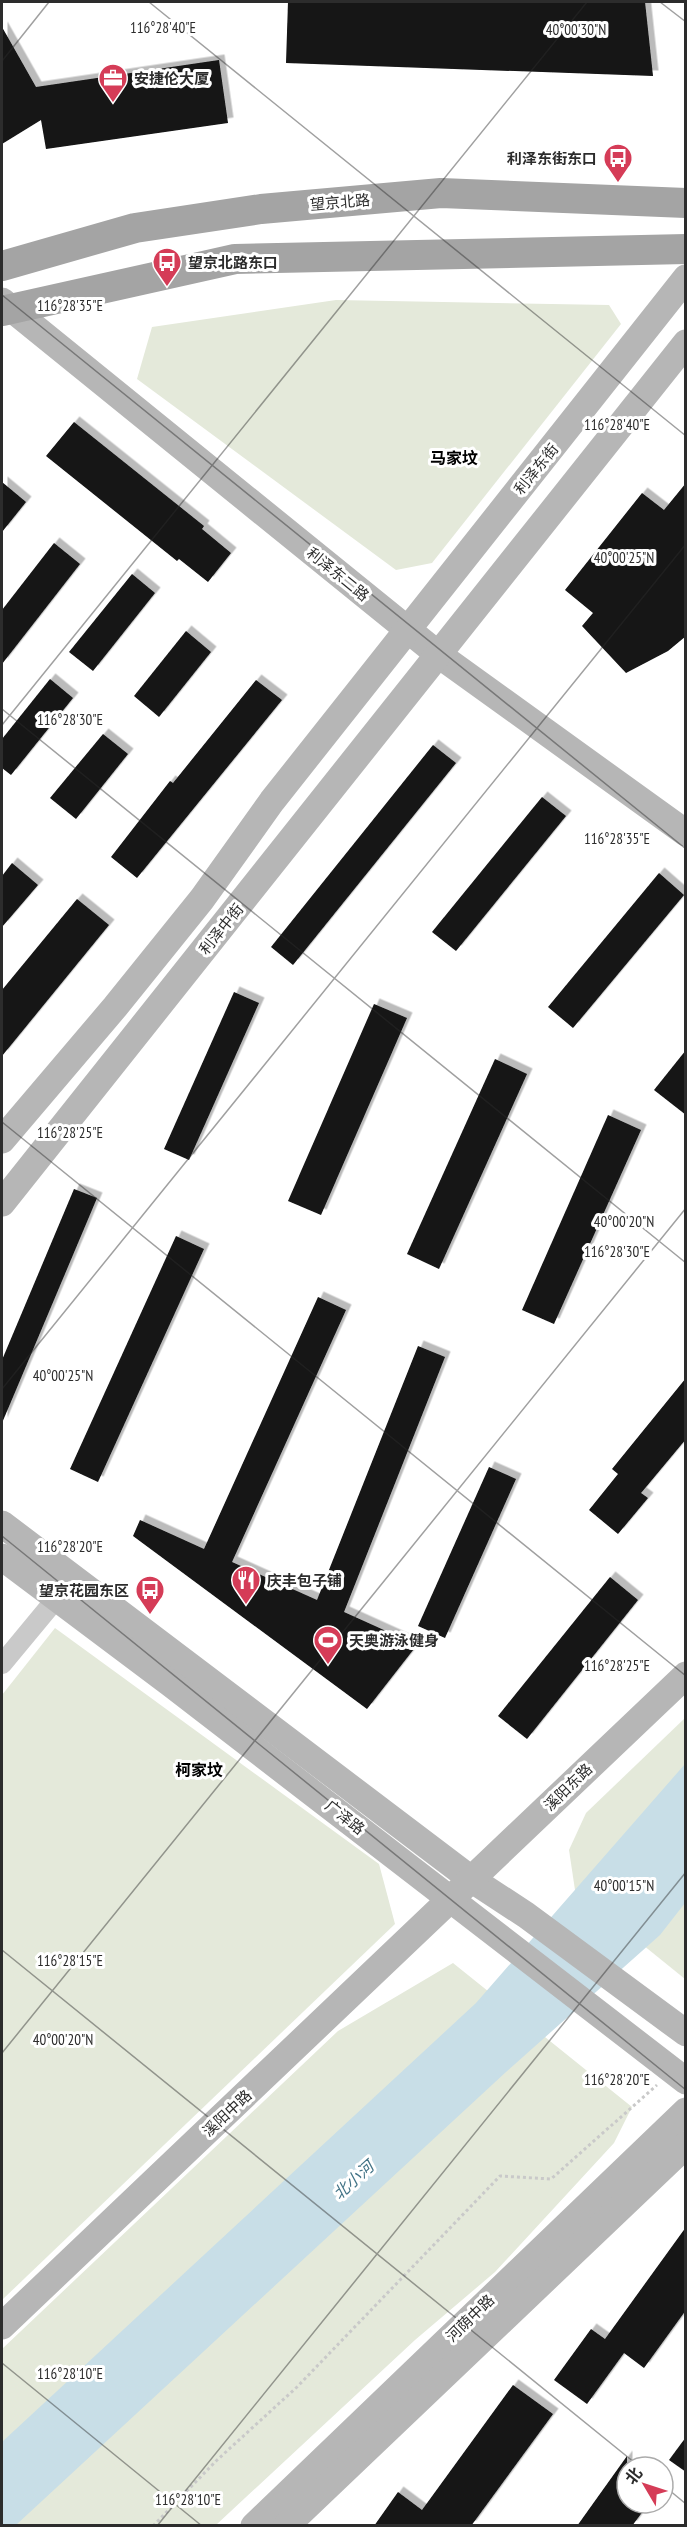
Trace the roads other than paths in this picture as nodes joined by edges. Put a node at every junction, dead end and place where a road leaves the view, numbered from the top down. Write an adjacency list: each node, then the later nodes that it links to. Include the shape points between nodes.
1 (686, 203): 3 (main road, 望京北路, via 441,193 261,209 135,228)
2 (686, 249): 5 (main road, via 235,259)
3 (2, 266)
4 (686, 278): 7 (street, 利泽东街)
5 (4, 307): 7 (street, 利泽东二路)
6 (686, 343): 8 (street)
7 (408, 630): 8 (street, 利泽东二路); 10 (street, via 272,801 202,899)
8 (439, 655): 9 (street, 利泽东二路); 11 (street, 利泽中街)
9 (686, 832)
10 (2, 1140)
11 (2, 1203)
12 (2, 1524): 14 (street, 广泽路)
13 (2, 1557): 14 (street, 广泽路)
14 (65, 1589): 15 (street); 18 (street, 广泽路); 19 (street, 广泽路)
15 (8, 1644): 16 (street)
16 (2, 1664)
17 (686, 1675): 18 (street, 溪阳东路)
18 (471, 1879): 19 (street, 溪阳东路); 20 (street, 广泽路)
19 (452, 1900): 21 (street, 广泽路); 24 (street, 溪阳中路)
20 (686, 2033)
21 (679, 2075)
22 (686, 2110): 26 (street, 河荫中路)
23 (686, 2145): 25 (street, 河荫中路)
24 (2, 2326)
25 (290, 2524)
26 (254, 2526)

